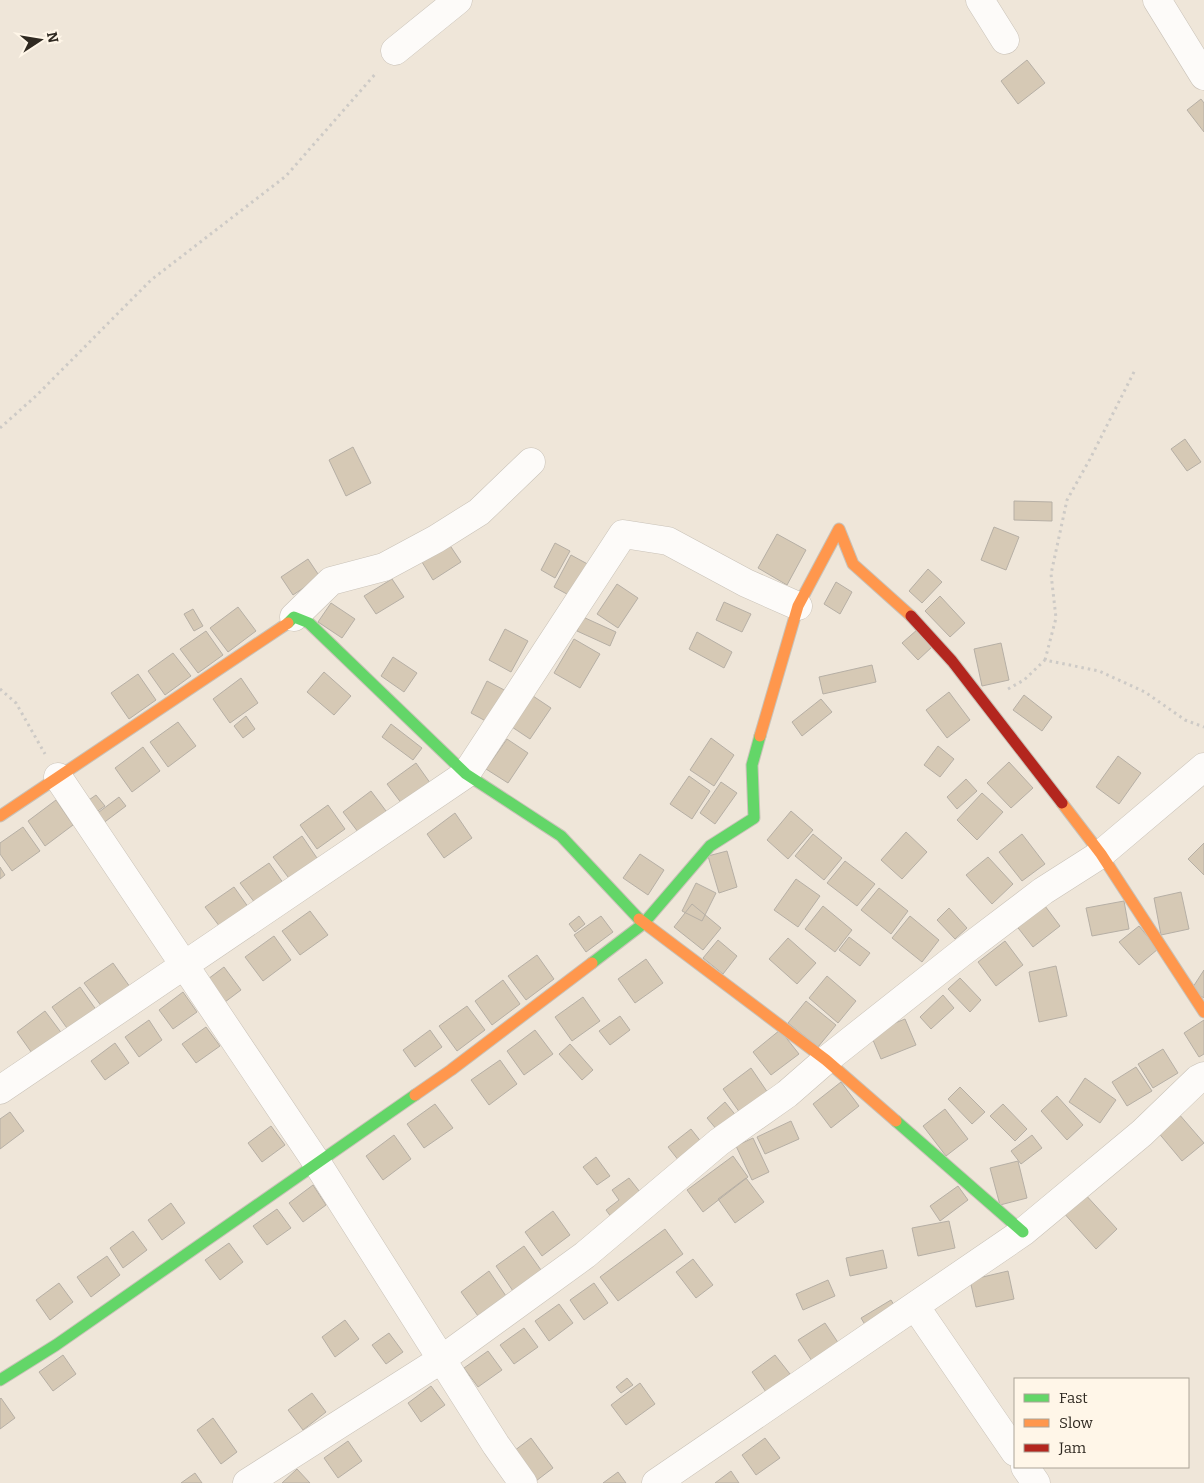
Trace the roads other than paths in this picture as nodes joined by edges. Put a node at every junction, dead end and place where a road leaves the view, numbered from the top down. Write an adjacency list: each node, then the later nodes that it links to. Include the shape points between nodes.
1 (458, 0): 5 (street)
2 (980, 0): 4 (street)
3 (1156, 0): 6 (street)
4 (1005, 40)
5 (395, 51)
6 (1204, 76)
7 (531, 462): 9 (street, via 479,512 384,567 330,581)
8 (798, 606): 11 (street, via 746,583 668,541 623,534); 14 (street, via 839,530 853,564 915,620 952,661); 15 (street, via 752,765 754,818 710,846)
9 (294, 617): 11 (street, via 309,623); 12 (street, via 284,627)
10 (1204, 767): 14 (street)
11 (466, 774): 15 (street, via 561,836); 16 (street)
12 (58, 777): 13 (street); 16 (street)
13 (0, 816)
14 (1101, 854): 17 (street); 18 (street, via 1028,903)
15 (643, 924): 18 (street); 21 (street, via 451,1070)
16 (185, 966): 20 (street); 21 (street)
17 (1204, 1012)
18 (826, 1060): 22 (street); 24 (street, via 787,1094 718,1142 584,1255)
19 (1204, 1076): 22 (street, via 1142,1133)
20 (0, 1090)
21 (317, 1162): 24 (street); 25 (street, via 56,1345)
22 (1023, 1232): 23 (street)
23 (915, 1306): 26 (street); 30 (street)
24 (442, 1359): 28 (street); 29 (street)
25 (0, 1380)
26 (1014, 1451)
27 (1026, 1468): 31 (street)
28 (247, 1483)
29 (523, 1483)
30 (656, 1483)
31 (1036, 1483)

